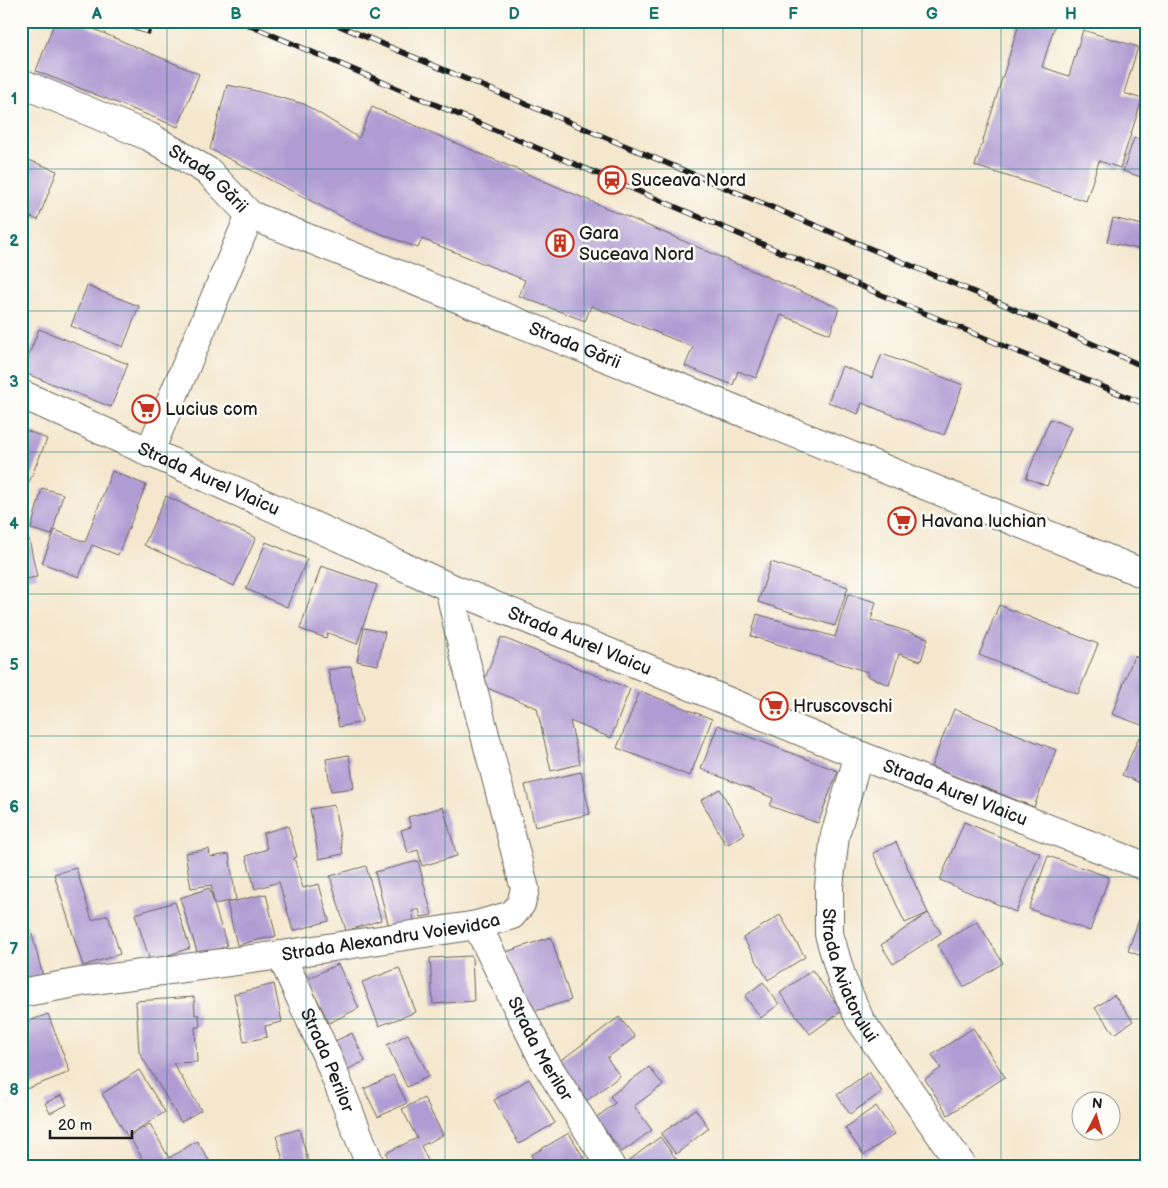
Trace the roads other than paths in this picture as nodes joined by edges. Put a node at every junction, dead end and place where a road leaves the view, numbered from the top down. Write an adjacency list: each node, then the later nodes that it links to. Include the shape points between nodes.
1 (21, 83): 2 (street, Strada Gării, via 150,137 208,172)
2 (250, 215): 4 (street); 5 (street, Strada Gării)
3 (21, 394): 4 (street, Strada Aurel Vlaicu)
4 (149, 453): 6 (street, Strada Aurel Vlaicu)
5 (1147, 575)
6 (449, 587): 7 (street, Strada Aurel Vlaicu); 9 (street, Strada Alexandru Voievidca, via 525,889 512,915)
7 (859, 755): 8 (street, Strada Aurel Vlaicu); 14 (street, Strada Aviatorului, via 835,835 829,887 829,934 842,978 860,1020)
8 (1147, 867)
9 (477, 925): 10 (street, Strada Alexandru Voievidca); 13 (street, Strada Merilor, via 542,1057)
10 (281, 955): 11 (street, Strada Alexandru Voievidca); 12 (street, Strada Perilor, via 329,1061)
11 (21, 993)
12 (371, 1167)
13 (611, 1167)
14 (963, 1167)

